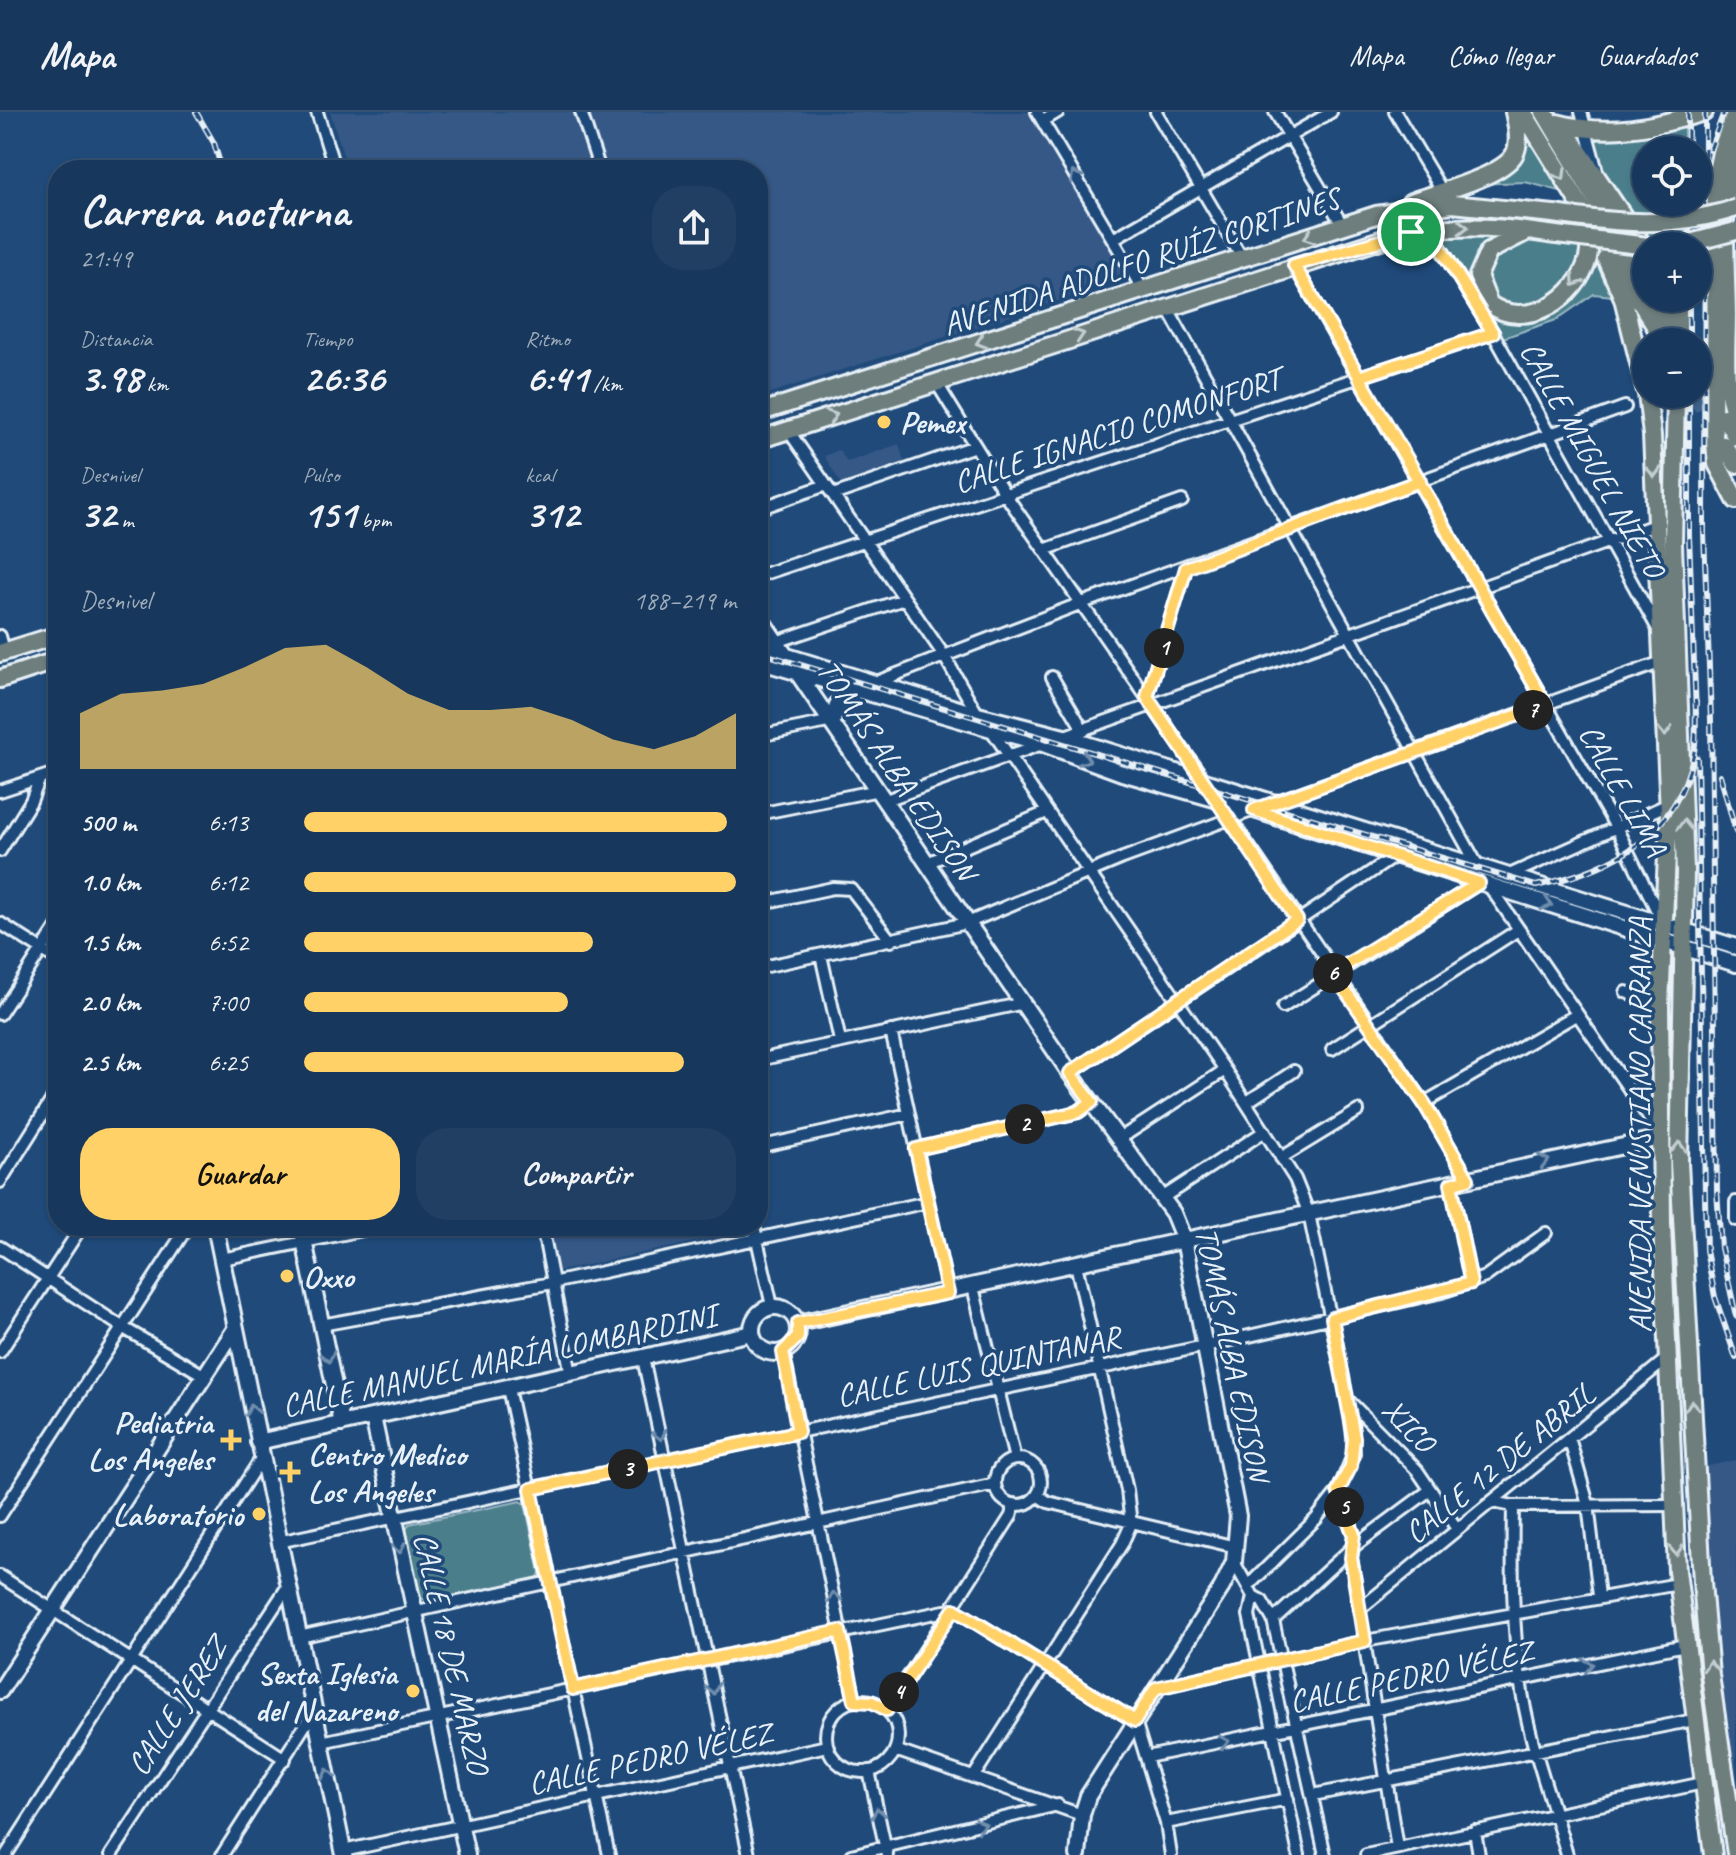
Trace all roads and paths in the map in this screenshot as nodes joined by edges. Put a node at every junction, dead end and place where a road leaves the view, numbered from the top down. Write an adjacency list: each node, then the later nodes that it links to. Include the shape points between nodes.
1 (317, 112): 18 (street)
2 (581, 112): 19 (street)
3 (1058, 112): 13 (street)
4 (1156, 112): 20 (street)
5 (1275, 112): 16 (street)
6 (1331, 112): 16 (street)
7 (1395, 112): 22 (street)
8 (1514, 112): 22 (main road, via 1518,140 1509,162)
9 (1523, 112): 23 (main road, one-way to 23)
10 (1581, 112): 15 (street)
11 (1704, 112): 15 (main road, via 1636,128)
12 (1736, 112): 65 (main road, via 1715,181 1713,424 1717,464)
13 (1040, 116): 33 (street, one-way to 13)
14 (1551, 117): 15 (main road); 21 (main road); 36 (main road)
15 (1586, 130): 21 (street)
16 (1290, 136): 20 (street); 26 (street)
17 (1736, 141): 42 (main road, via 1726,197)
18 (332, 160)
19 (597, 160)
20 (1201, 188): 33 (street); 35 (street)
21 (1601, 188): 30 (main road)
22 (1442, 191): 25 (main road)
23 (1580, 208): 29 (main road, one-way to 29, via 1589,254 1577,282 1544,309 1518,315 1497,310 1483,296 1480,266 1498,244); 31 (main road)
24 (1736, 208): 25 (main road, AVENIDA ADOLFO RUÍZ CORTINES, bridge, via 1663,224 1452,204)
25 (1376, 215): 26 (main road, AVENIDA ADOLFO RUÍZ CORTINES)
26 (1343, 226): 35 (main road, AVENIDA ADOLFO RUÍZ CORTINES, one-way to 35)
27 (1429, 229): 29 (main road, AVENIDA ADOLFO RUÍZ CORTINES, one-way to 29); 37 (main road, AVENIDA ADOLFO RUÍZ CORTINES); 45 (street, CALLE MIGUEL NIETO)
28 (1736, 231): 32 (main road, bridge)
29 (1540, 232): 34 (main road, AVENIDA ADOLFO RUÍZ CORTINES, bridge)
30 (1635, 232)
31 (1599, 238): 44 (main road); 46 (main road, AVENIDA VENUSTIANO CARRANZA)
32 (1712, 238)
33 (1113, 239): 38 (street)
34 (1632, 246)
35 (1242, 258): 38 (main road, AVENIDA ADOLFO RUÍZ CORTINES)
36 (1632, 259)
37 (1294, 265): 40 (main road, AVENIDA ADOLFO RUÍZ CORTINES); 47 (street, CALLE LIMA)
38 (1143, 290): 52 (main road, AVENIDA ADOLFO RUÍZ CORTINES, one-way to 52)
39 (1736, 299): 42 (main road)
40 (1167, 307): 48 (main road, AVENIDA ADOLFO RUÍZ CORTINES, one-way to 40); 54 (street)
41 (1663, 312): 43 (main road)
42 (1727, 323): 53 (main road)
43 (1671, 325)
44 (1657, 328)
45 (1493, 333): 47 (street, CALLE IGNACIO COMONFORT); 56 (street, CALLE MIGUEL NIETO)
46 (1632, 335)
47 (1359, 377): 54 (street, CALLE IGNACIO COMONFORT); 61 (street, CALLE LIMA)
48 (936, 382): 55 (main road, AVENIDA ADOLFO RUÍZ CORTINES, one-way to 48); 59 (street)
49 (1625, 407): 56 (street)
50 (1647, 408): 68 (main road, AVENIDA VENUSTIANO CARRANZA, one-way to 68)
51 (1676, 408): 111 (main road, AVENIDA VENUSTIANO CARRANZA, via 1673,543)
52 (768, 410)
53 (1730, 417): 58 (main road)
54 (1231, 420): 63 (street, CALLE IGNACIO COMONFORT); 69 (street)
55 (788, 430): 57 (main road, AVENIDA ADOLFO RUÍZ CORTINES); 62 (street)
56 (1551, 434): 61 (street); 70 (street, CALLE MIGUEL NIETO)
57 (768, 437)
58 (1730, 441): 60 (main road)
59 (975, 446): 63 (street); 64 (street)
60 (1736, 464)
61 (1420, 481): 69 (street); 75 (street, CALLE LIMA)
62 (826, 485): 64 (street); 67 (street)
63 (1005, 494): 71 (street, CALLE IGNACIO COMONFORT); 72 (street)
64 (833, 495): 71 (street)
65 (1736, 500)
66 (1182, 501): 72 (street)
67 (768, 505)
68 (1655, 525): 70 (street); 79 (main road, AVENIDA VENUSTIANO CARRANZA)
69 (1292, 530): 73 (street); 80 (street)
70 (1608, 540): 75 (street); 79 (street, CALLE MIGUEL NIETO)
71 (865, 541): 74 (street, CALLE IGNACIO COMONFORT); 76 (street)
72 (1044, 550): 77 (street)
73 (1186, 568): 77 (street); 96 (street)
74 (768, 573)
75 (1479, 586): 80 (street); 97 (street, CALLE LIMA)
76 (904, 599): 82 (street); 85 (street)
77 (1082, 603): 85 (street); 96 (street)
78 (768, 630): 82 (street, TOMÁS ALBA EDISON)
79 (1660, 633): 88 (main road, AVENIDA VENUSTIANO CARRANZA)
80 (1349, 635): 96 (street); 105 (street)
81 (48, 637): 83 (main road)
82 (776, 642): 86 (street, TOMÁS ALBA EDISON)
83 (1, 647)
84 (768, 650): 86 (street)
85 (943, 654): 94 (street); 98 (street)
86 (785, 655): 87 (street); 91 (street, TOMÁS ALBA EDISON); 94 (street)
87 (768, 659)
88 (1662, 662): 97 (street); 115 (main road, AVENIDA VENUSTIANO CARRANZA, one-way to 115)
89 (48, 663): 93 (main road)
90 (768, 664): 91 (street)
91 (796, 672): 95 (street); 99 (street, TOMÁS ALBA EDISON)
92 (1052, 677): 101 (street)
93 (0, 679)
94 (874, 683): 98 (street)
95 (849, 687): 99 (street); 100 (street)
96 (1150, 701): 101 (street); 109 (street)
97 (1546, 705): 105 (street); 120 (street, CALLE LIMA)
98 (978, 715): 103 (street)
99 (833, 721): 102 (street); 112 (street, TOMÁS ALBA EDISON)
100 (992, 731): 104 (street); 106 (street)
101 (1084, 731): 103 (street)
102 (768, 734)
103 (1064, 737): 109 (street)
104 (1043, 744): 106 (street); 113 (street, one-way to 113)
105 (1417, 753): 114 (street); 126 (street)
106 (1009, 757): 112 (street); 118 (street)
107 (48, 775): 108 (street)
108 (40, 778): 110 (street); 121 (street)
109 (1206, 783): 113 (street); 114 (street)
110 (0, 791)
111 (1683, 792): 115 (street); 133 (main road, AVENIDA VENUSTIANO CARRANZA, one-way to 111)
112 (882, 795): 117 (street); 123 (street, TOMÁS ALBA EDISON)
113 (1216, 799): 116 (street); 119 (street)
114 (1273, 803): 116 (street); 126 (street)
115 (1668, 806): 120 (street); 132 (main road, AVENIDA VENUSTIANO CARRANZA)
116 (1254, 810): 119 (street); 122 (street)
117 (768, 812)
118 (1047, 812): 123 (street); 124 (street)
119 (1230, 820): 124 (street); 128 (street)
120 (1617, 829): 125 (street); 132 (street, CALLE LIMA)
121 (0, 851)
122 (1395, 856): 126 (street); 128 (street)
123 (927, 863): 130 (street, TOMÁS ALBA EDISON)
124 (1090, 871): 130 (street); 144 (street)
125 (1505, 877): 126 (street); 132 (street)
126 (1482, 879): 131 (street); 132 (street, one-way to 132); 142 (street)
127 (768, 902): 135 (street, via 851,889)
128 (1297, 920): 142 (street); 144 (street)
129 (0, 923): 137 (street)
130 (967, 923): 135 (street); 145 (street, TOMÁS ALBA EDISON)
131 (1518, 930): 149 (street); 150 (street)
132 (1663, 933): 133 (street); 146 (main road, AVENIDA VENUSTIANO CARRANZA)
133 (1681, 939): 136 (street); 140 (street); 302 (main road, AVENIDA VENUSTIANO CARRANZA, one-way to 133, via 1710,1675 1695,1479 1679,1163)
134 (48, 941): 137 (street)
135 (891, 941): 139 (street)
136 (1736, 947)
137 (42, 950): 138 (street); 148 (street)
138 (48, 954)
139 (821, 955): 141 (street); 152 (street)
140 (1736, 964)
141 (768, 966)
142 (1333, 973): 147 (street); 150 (street)
143 (1626, 992): 146 (street)
144 (1178, 1001): 155 (street); 157 (street)
145 (1024, 1003): 151 (street); 157 (street, TOMÁS ALBA EDISON)
146 (1660, 1005): 165 (main road, AVENIDA VENUSTIANO CARRANZA)
147 (1283, 1007)
148 (0, 1014)
149 (1576, 1015): 160 (street); 165 (street)
150 (1370, 1025): 153 (street); 160 (street)
151 (891, 1031): 152 (street); 163 (street)
152 (840, 1041): 154 (street)
153 (1332, 1049)
154 (768, 1058)
155 (1225, 1070): 159 (street); 166 (street)
156 (1294, 1071): 159 (street)
157 (1070, 1073): 158 (street, TOMÁS ALBA EDISON)
158 (1092, 1102): 166 (street, TOMÁS ALBA EDISON); 168 (street, via 1078,1112)
159 (1247, 1102): 164 (street)
160 (1424, 1103): 170 (street)
161 (48, 1106): 171 (street)
162 (1358, 1111): 169 (street)
163 (909, 1114): 167 (street); 168 (street)
164 (1265, 1131): 169 (street); 173 (street)
165 (1660, 1136): 170 (street, one-way to 165); 207 (main road, AVENIDA VENUSTIANO CARRANZA)
166 (1119, 1139): 173 (street, TOMÁS ALBA EDISON)
167 (768, 1145)
168 (916, 1149): 174 (street)
169 (1281, 1158): 176 (street)
170 (1468, 1179): 172 (street)
171 (0, 1182)
172 (1451, 1184): 176 (street); 194 (street)
173 (1162, 1198): 187 (street, TOMÁS ALBA EDISON)
174 (928, 1202): 186 (street); 196 (street)
175 (1736, 1202): 177 (street)
176 (1309, 1214): 187 (street); 198 (street)
177 (1736, 1220)
178 (1546, 1233): 194 (street, CALLE LUIS QUINTANAR)
179 (75, 1236): 192 (street)
180 (181, 1236): 201 (street)
181 (217, 1236): 190 (street)
182 (303, 1236): 188 (street)
183 (333, 1236): 188 (street)
184 (544, 1236): 193 (street)
185 (756, 1236): 186 (street)
186 (756, 1239): 193 (street); 197 (street)
187 (1184, 1240): 191 (street); 204 (street, TOMÁS ALBA EDISON)
188 (304, 1242): 190 (street); 200 (street)
189 (0, 1247): 192 (street)
190 (222, 1259): 202 (street)
191 (1076, 1264): 195 (street); 209 (street)
192 (48, 1277): 201 (street); 205 (street)
193 (552, 1283): 200 (street); 210 (street)
194 (1471, 1283): 198 (street, CALLE LUIS QUINTANAR)
195 (973, 1287): 196 (street); 213 (street)
196 (948, 1293): 199 (street)
197 (772, 1306): 199 (street, via 788,1310); 203 (street, via 754,1319)
198 (1332, 1318): 204 (street, CALLE LUIS QUINTANAR); 214 (street)
199 (798, 1323): 206 (street, via 798,1337)
200 (321, 1325): 216 (street, one-way to 216)
201 (122, 1327): 211 (street); 233 (street)
202 (235, 1329): 211 (street); 219 (street, one-way to 202)
203 (752, 1333): 206 (street, via 761,1348); 208 (street, CALLE MANUEL MARÍA LOMBARDINI)
204 (1205, 1346): 209 (street, CALLE LUIS QUINTANAR); 241 (street, TOMÁS ALBA EDISON, via 1236,1501)
205 (0, 1352)
206 (783, 1352): 217 (street)
207 (1669, 1357): 218 (street, CALLE 12 DE ABRIL); 231 (main road, AVENIDA VENUSTIANO CARRANZA)
208 (643, 1358): 210 (street, CALLE MANUEL MARÍA LOMBARDINI); 222 (street, one-way to 222)
209 (1097, 1366): 213 (street, CALLE LUIS QUINTANAR); 236 (street)
210 (571, 1374): 212 (street, CALLE MANUEL MARÍA LOMBARDINI)
211 (205, 1376): 251 (street)
212 (508, 1388): 215 (street, CALLE MANUEL MARÍA LOMBARDINI); 224 (street)
213 (997, 1388): 217 (street, CALLE LUIS QUINTANAR); 221 (street)
214 (1347, 1399): 225 (street, XICO, via 1392,1442); 226 (street, via 1354,1453)
215 (373, 1417): 216 (street, CALLE MANUEL MARÍA LOMBARDINI); 234 (street, CALLE 18 DE MARZO)
216 (342, 1424): 219 (street, CALLE MANUEL MARÍA LOMBARDINI)
217 (798, 1432): 222 (street, CALLE LUIS QUINTANAR); 235 (street)
218 (1570, 1441): 228 (street, CALLE 12 DE ABRIL); 230 (street)
219 (258, 1442): 220 (street)
220 (262, 1457): 238 (street); 261 (street)
221 (1015, 1459): 223 (street, via 1002,1465); 227 (street, via 1030,1461 1040,1473)
222 (666, 1462): 224 (street, CALLE LUIS QUINTANAR); 240 (street)
223 (995, 1484): 229 (street, via 1001,1497); 235 (street)
224 (531, 1489): 234 (street, CALLE LUIS QUINTANAR); 243 (street)
225 (1430, 1490): 237 (street, XICO); 239 (street)
226 (1338, 1491): 239 (street, via 1354,1535); 245 (street)
227 (1037, 1495): 229 (street); 236 (street)
228 (1493, 1502): 232 (street); 237 (street, CALLE 12 DE ABRIL)
229 (1014, 1504): 250 (street)
230 (1588, 1504): 231 (street); 232 (street); 248 (street)
231 (1674, 1505): 244 (main road, AVENIDA VENUSTIANO CARRANZA, one-way to 244)
232 (1513, 1506): 252 (street)
233 (0, 1516)
234 (393, 1520): 238 (street, CALLE LUIS QUINTANAR); 253 (street, CALLE 18 DE MARZO, one-way to 253)
235 (819, 1524): 240 (street); 255 (street, one-way to 235)
236 (1131, 1524): 241 (street); 262 (street, via 1116,1555)
237 (1457, 1529): 249 (street, CALLE 12 DE ABRIL)
238 (278, 1542): 246 (street)
239 (1353, 1547): 249 (street); 254 (street)
240 (685, 1553): 243 (street); 259 (street)
241 (1235, 1555): 245 (street); 265 (street, TOMÁS ALBA EDISON, via 1222,1587)
242 (0, 1576): 251 (street)
243 (549, 1584): 253 (street); 266 (street)
244 (1678, 1584): 248 (street); 258 (main road, AVENIDA VENUSTIANO CARRANZA)
245 (1249, 1585): 247 (street)
246 (288, 1586): 256 (street); 269 (street, CALLE JEREZ)
247 (1253, 1596): 254 (street); 263 (street, via 1249,1615)
248 (1599, 1596): 252 (street)
249 (1361, 1608): 257 (street)
250 (954, 1609): 255 (street); 262 (street); 270 (street)
251 (52, 1610): 261 (street); 267 (street)
252 (1515, 1611): 257 (street); 264 (street)
253 (413, 1613): 256 (street); 273 (street, CALLE 18 DE MARZO)
254 (1273, 1620): 260 (street)
255 (840, 1631): 259 (street); 268 (street)
256 (299, 1637): 271 (street)
257 (1365, 1641): 260 (street); 272 (street)
258 (1685, 1645): 264 (street, CALLE PEDRO VÉLEZ, one-way to 258); 274 (main road, AVENIDA VENUSTIANO CARRANZA)
259 (706, 1659): 266 (street); 284 (street, one-way to 284)
260 (1283, 1660): 263 (street); 276 (street)
261 (131, 1661): 269 (street); 303 (street)
262 (1043, 1662): 275 (street); 286 (street)
263 (1259, 1664): 265 (street); 277 (street)
264 (1520, 1679): 272 (street, CALLE PEDRO VÉLEZ); 281 (street)
265 (1156, 1688): 275 (street, TOMÁS ALBA EDISON)
266 (573, 1689): 273 (street); 290 (street)
267 (0, 1691)
268 (855, 1701): 270 (street); 279 (street, via 844,1705 829,1723)
269 (207, 1708): 283 (street); 304 (street, CALLE JEREZ)
270 (887, 1710): 280 (street, via 897,1729)
271 (314, 1711): 278 (street); 283 (street)
272 (1375, 1712): 276 (street, CALLE PEDRO VÉLEZ); 287 (street)
273 (439, 1717): 278 (street); 296 (street, CALLE 18 DE MARZO)
274 (1694, 1720): 281 (street); 288 (main road, AVENIDA VENUSTIANO CARRANZA)
275 (1135, 1721): 282 (street); 294 (street, TOMÁS ALBA EDISON, via 1088,1796)
276 (1298, 1727): 277 (street, CALLE PEDRO VÉLEZ); 289 (street)
277 (1274, 1732): 282 (street, CALLE PEDRO VÉLEZ, one-way to 277); 291 (street)
278 (321, 1742): 301 (street, one-way to 278)
279 (827, 1746): 284 (street, CALLE PEDRO VÉLEZ); 285 (street, via 848,1769)
280 (895, 1750): 285 (street, via 885,1764); 286 (street)
281 (1536, 1751): 287 (street); 293 (street)
282 (1147, 1757): 295 (street)
283 (285, 1759): 305 (street)
284 (730, 1766): 290 (street, CALLE PEDRO VÉLEZ); 308 (street)
285 (869, 1771): 299 (street, one-way to 285)
286 (974, 1776): 292 (street)
287 (1385, 1782): 289 (street); 298 (street)
288 (1703, 1783): 293 (street); 300 (main road, AVENIDA VENUSTIANO CARRANZA)
289 (1313, 1795): 313 (street)
290 (596, 1796): 296 (street, CALLE PEDRO VÉLEZ); 307 (street)
291 (1288, 1799): 295 (street); 312 (street)
292 (1058, 1805): 294 (street); 299 (street, one-way to 292)
293 (1556, 1813): 297 (street); 316 (street)
294 (1082, 1815): 310 (street, TOMÁS ALBA EDISON)
295 (1166, 1823): 311 (street)
296 (462, 1826): 301 (street, CALLE PEDRO VÉLEZ); 306 (street, CALLE 18 DE MARZO)
297 (1475, 1831): 298 (street); 315 (street)
298 (1397, 1848): 314 (street)
299 (887, 1851): 309 (street)
300 (1715, 1851)
301 (343, 1853)
302 (1736, 1854)
303 (6, 1855)
304 (111, 1855)
305 (222, 1855)
306 (467, 1855)
307 (609, 1855)
308 (749, 1855)
309 (851, 1855)
310 (1078, 1855)
311 (1171, 1855)
312 (1299, 1855)
313 (1325, 1855)
314 (1366, 1855)
315 (1479, 1855)
316 (1567, 1855)

